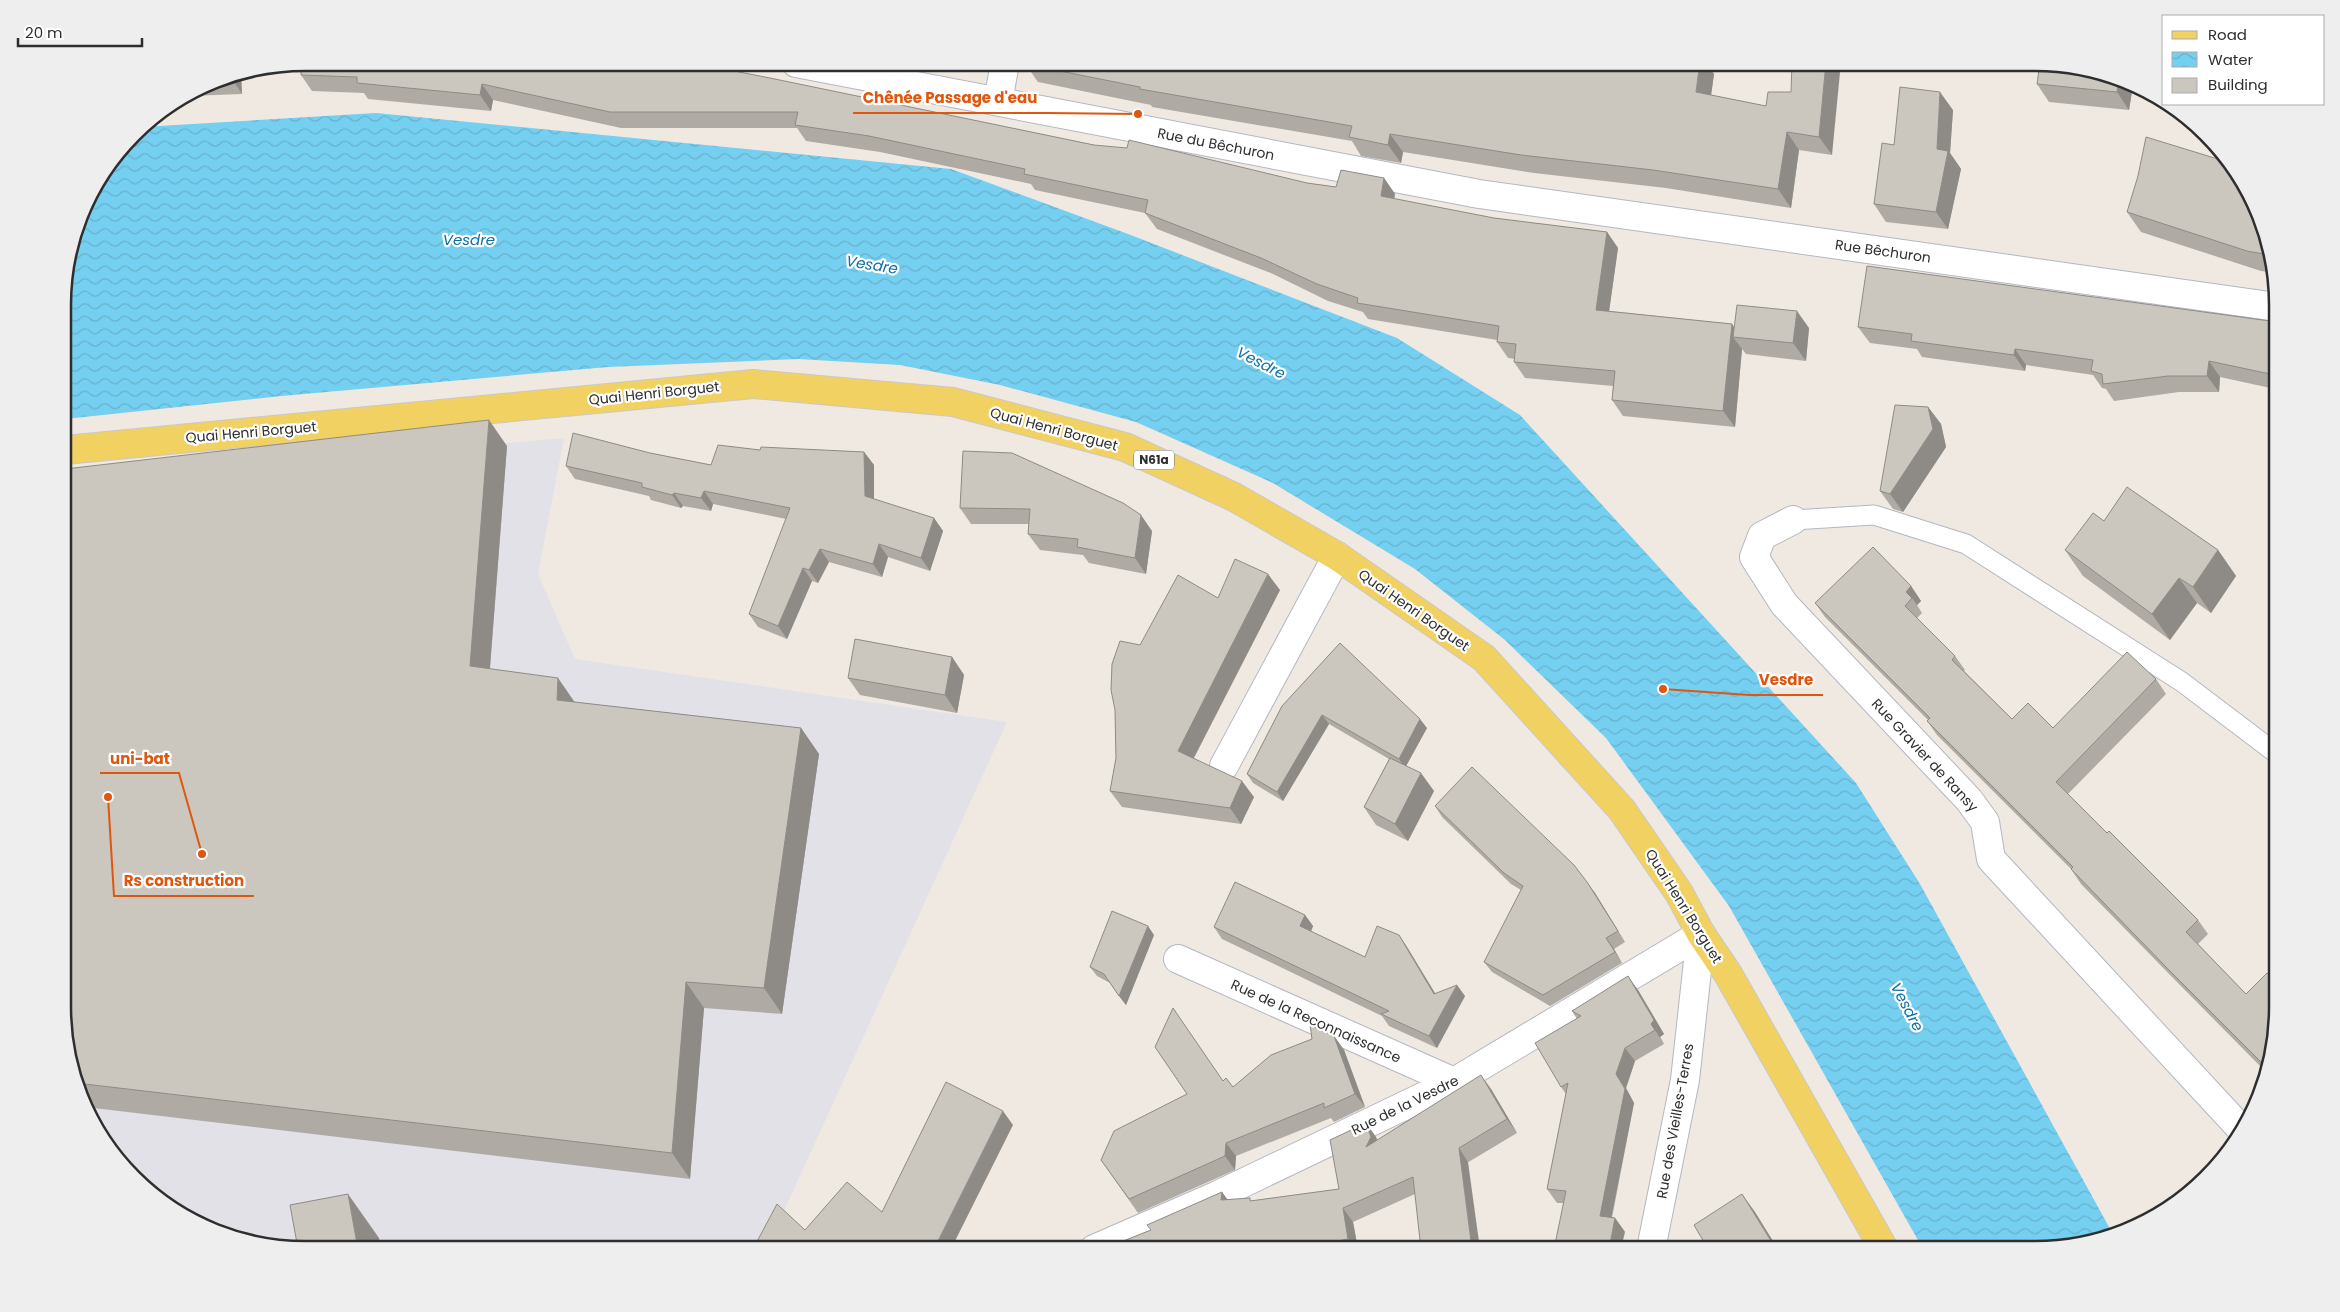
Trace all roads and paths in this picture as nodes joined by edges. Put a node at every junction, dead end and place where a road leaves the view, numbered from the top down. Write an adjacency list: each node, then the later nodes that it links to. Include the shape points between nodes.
1 (843, 71): 3 (street, Rue du Bêchuron)
2 (1003, 71): 3 (street)
3 (998, 101): 4 (street, Rue du Bêchuron)
4 (1489, 196): 5 (street, Rue Bêchuron)
5 (2269, 306)
6 (71, 449): 8 (main road, Quai Henri Borguet / N61a, via 753,384 953,402 1125,447 1234,497)
7 (1793, 520): 9 (lane, via 1874,515 1966,544 2182,682); 14 (street, Rue Gravier de Ransy, via 1762,536 1754,557 1784,604 1969,800 1985,822 1991,859)
8 (1337, 556): 10 (street); 11 (main road, Quai Henri Borguet / N61a, via 1484,658 1622,810 1679,893)
9 (2269, 748)
10 (1224, 766)
11 (1701, 934): 13 (street, Rue de la Vesdre); 16 (street, Rue des Vieilles-Terres, via 1685,1080); 17 (main road, Quai Henri Borguet / N61a, via 1728,974)
12 (1178, 959): 13 (street, Rue de la Reconnaissance)
13 (1454, 1082): 15 (street, Rue de la Vesdre, via 1218,1195)
14 (2237, 1124)
15 (1112, 1241)
16 (1654, 1241)
17 (1879, 1241)

